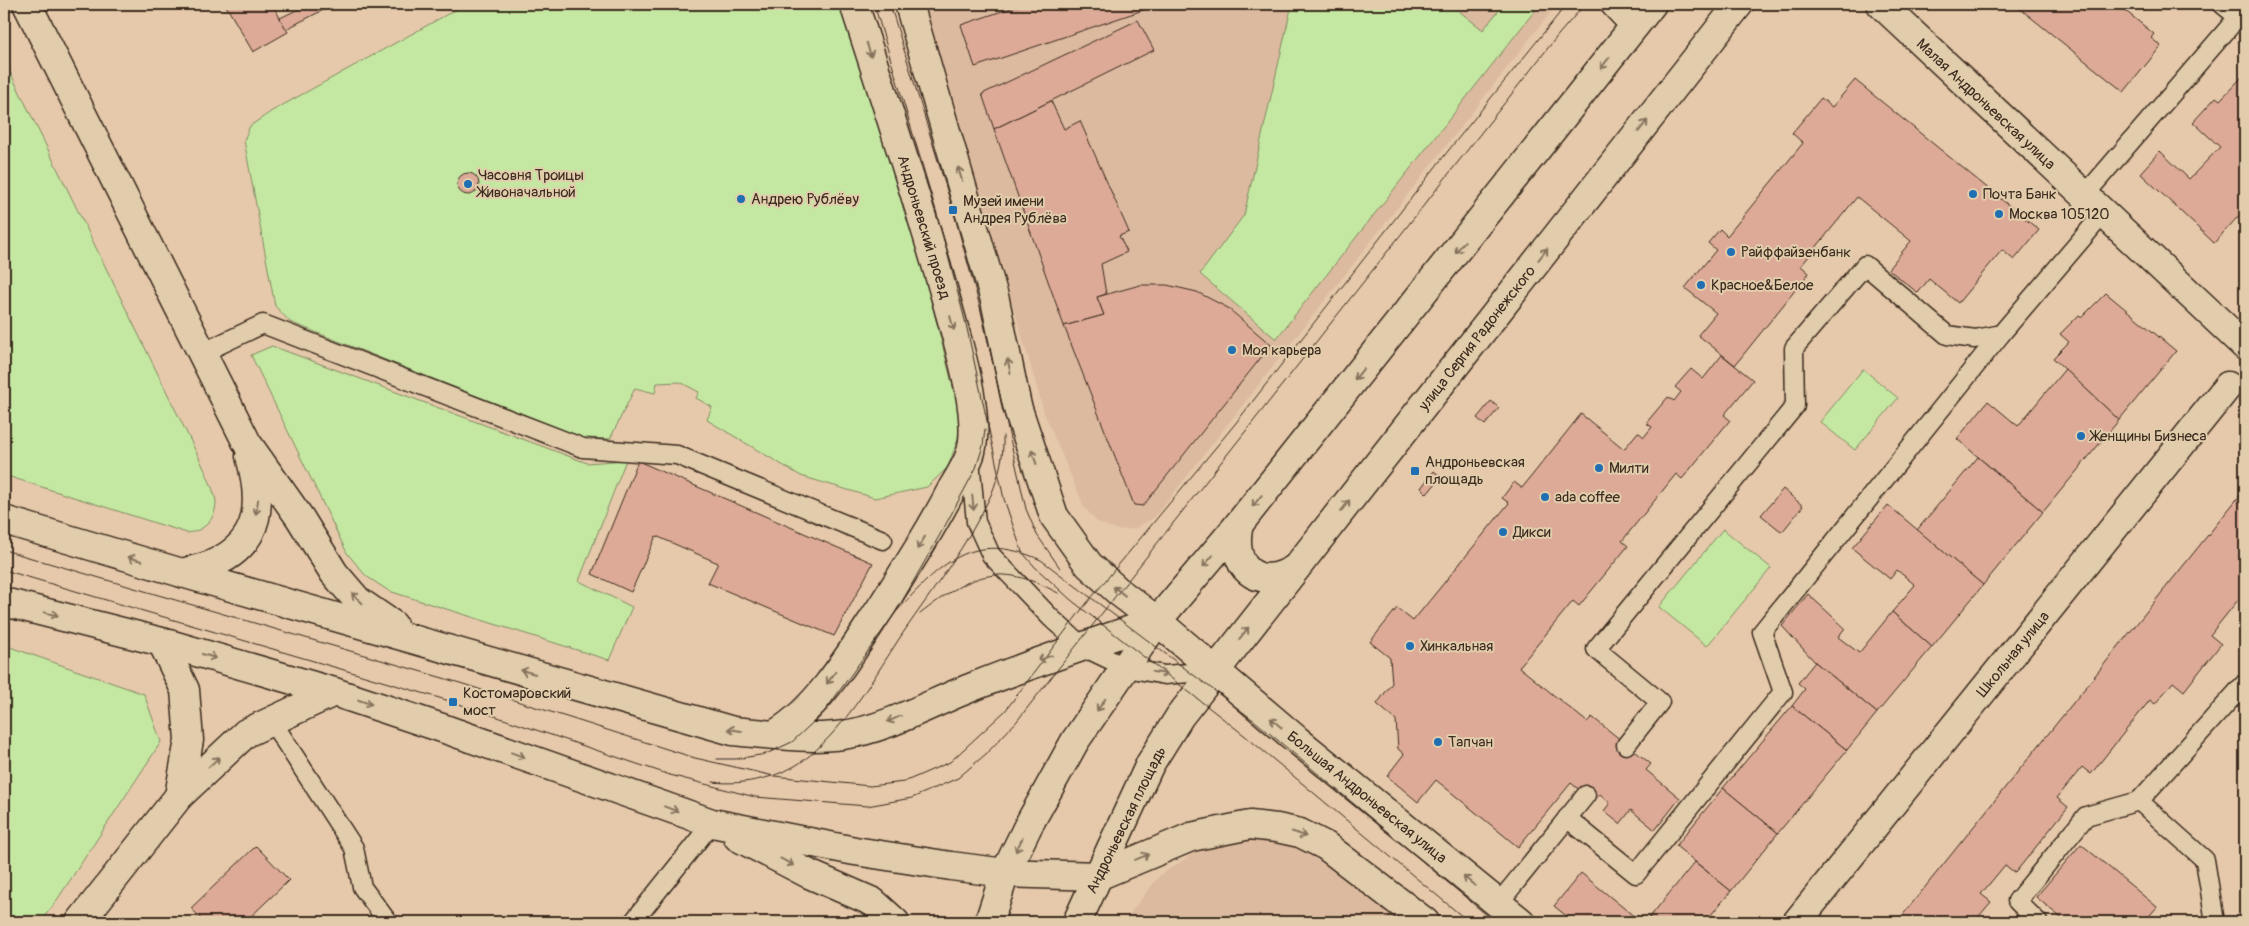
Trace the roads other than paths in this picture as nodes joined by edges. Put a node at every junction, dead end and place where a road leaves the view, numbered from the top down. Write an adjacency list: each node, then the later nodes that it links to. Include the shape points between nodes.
1 (27, 4): 13 (main road)
2 (854, 4): 16 (main road, Андроньевский проезд, one-way to 16, via 923,217 954,328 972,416)
3 (909, 4): 23 (main road, Большая Андроньевская улица, one-way to 3, via 1089,565 1054,516 1020,413 995,300)
4 (1615, 4): 9 (main road)
5 (1652, 4): 9 (main road)
6 (1739, 4): 20 (main road, улица Сергия Радонежского, one-way to 6)
7 (1881, 4): 10 (main road, Малая Андроньевская улица)
8 (2222, 4): 10 (lane, via 2238,17)
9 (1635, 25): 18 (main road, one-way to 18)
10 (2093, 205): 11 (lane); 12 (main road, Малая Андроньевская улица)
11 (2001, 334): 33 (lane, via 1975,339 1947,335 1865,266 1794,348 1795,406 1596,649 1660,702); 37 (lane, via 1762,632 1783,692 1636,874)
12 (2245, 346)
13 (202, 353): 15 (main road); 19 (lane, via 263,324 583,448 677,455)
14 (2228, 386): 50 (main road, Школьная улица)
15 (247, 443): 21 (main road, one-way to 21, via 258,484 258,507 250,532 234,551 215,563); 24 (main road, one-way to 15, via 358,601 334,573)
16 (970, 454): 26 (lane, one-way to 26, via 976,522 991,555); 32 (main road, one-way to 32, via 938,517 864,633 819,695 794,723)
17 (4, 520): 21 (main road, one-way to 17)
18 (1239, 524): 20 (main road, via 1236,549 1247,569 1270,580); 23 (main road, one-way to 23)
19 (883, 540)
20 (1296, 568): 28 (main road, улица Сергия Радонежского, one-way to 20)
21 (182, 573): 24 (main road)
22 (4, 602): 25 (main road, one-way to 25)
23 (1158, 621): 26 (main road); 27 (main road); 28 (main road, Большая Андроньевская улица)
24 (410, 637): 32 (main road, one-way to 24, via 733,731)
25 (162, 642): 30 (main road, one-way to 30); 35 (main road, via 185,690 189,740)
26 (1083, 647): 27 (lane); 32 (main road, one-way to 32, via 1048,656 875,727 843,736)
27 (1127, 668): 28 (lane, one-way to 28, via 1165,675); 39 (main road, one-way to 39, via 1075,741)
28 (1214, 671): 40 (main road, Андроньевская площадь, via 1150,764); 41 (main road, Большая Андроньевская улица, one-way to 28)
29 (2245, 683): 36 (lane)
30 (334, 692): 31 (main road); 38 (main road, one-way to 38)
31 (271, 720): 35 (main road, one-way to 31, via 246,733); 43 (lane, via 354,848 362,887)
32 (776, 733)
33 (1626, 744)
34 (1586, 795): 37 (lane)
35 (179, 796): 42 (main road)
36 (2139, 801): 51 (lane, via 2086,816 2017,901); 52 (lane, via 2205,860)
37 (1567, 818): 41 (lane)
38 (712, 823): 39 (main road, via 855,851); 44 (lane); 45 (main road, one-way to 45, via 809,874 873,902)
39 (1005, 873): 40 (main road); 46 (main road)
40 (1098, 876): 47 (main road, Андроньевская площадь); 48 (main road, one-way to 48, via 1192,838 1250,825 1277,828 1300,833 1326,846)
41 (1498, 904): 49 (main road, Большая Андроньевская улица)
42 (80, 922)
43 (388, 922)
44 (632, 922)
45 (895, 922)
46 (989, 922)
47 (1077, 922)
48 (1425, 922)
49 (1521, 922)
50 (1797, 922)
51 (2038, 922)
52 (2215, 922)

